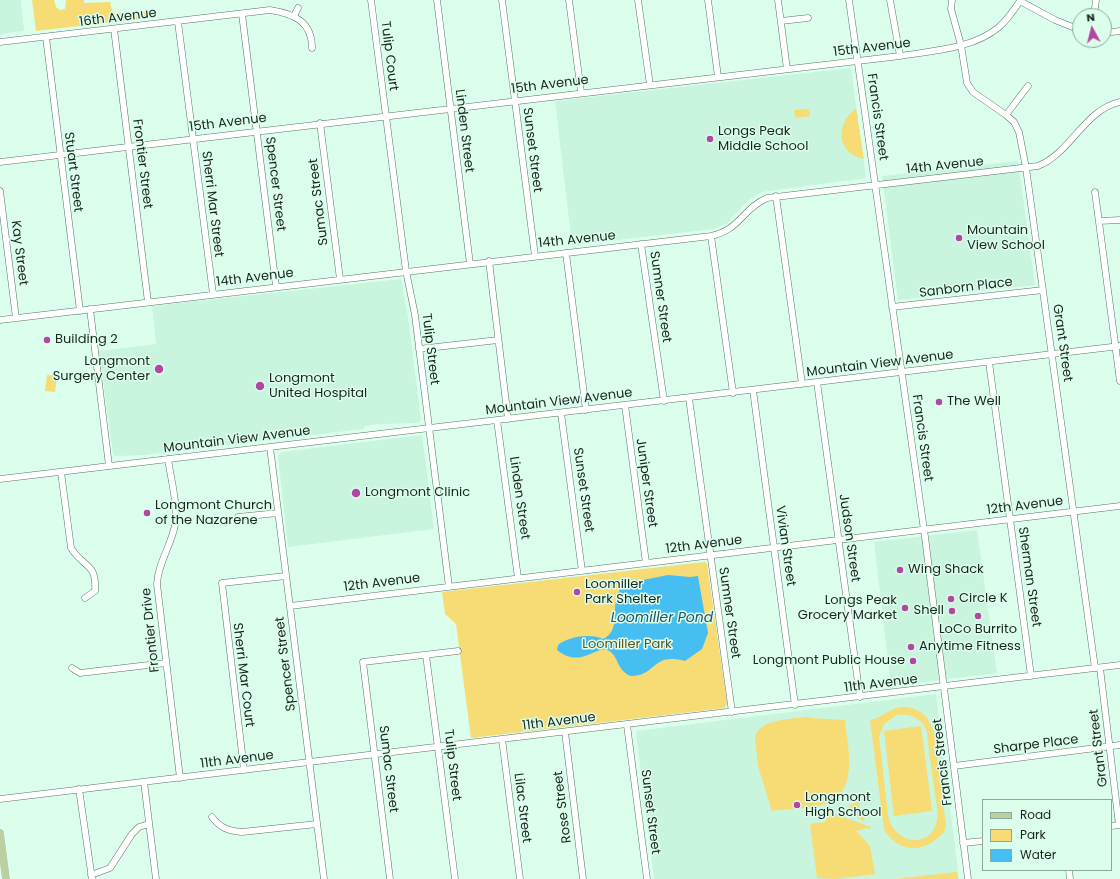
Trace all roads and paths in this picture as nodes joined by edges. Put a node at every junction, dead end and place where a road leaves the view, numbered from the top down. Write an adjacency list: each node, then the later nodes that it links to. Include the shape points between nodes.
1 (371, 0): 34 (street, Tulip Court)
2 (437, 0): 33 (street, Linden Street)
3 (502, 0): 31 (street, Sunset Street)
4 (569, 0): 30 (street)
5 (638, 0): 28 (street)
6 (708, 0): 27 (street)
7 (778, 0): 16 (street)
8 (849, 0): 25 (street, Francis Street)
9 (890, 0): 24 (street)
10 (952, 0): 22 (street, Grant Street, via 951,9)
11 (1021, 0): 18 (street, 15th Avenue); 22 (street, 15th Avenue, via 998,27 979,39)
12 (298, 8): 14 (street)
13 (242, 14): 14 (street, 16th Avenue, via 270,10); 17 (street, 16th Avenue); 37 (street, Spencer Street)
14 (294, 16): 23 (street, via 304,24 312,37)
15 (808, 18): 16 (street)
16 (781, 21): 26 (street)
17 (178, 22): 19 (street, 16th Avenue); 38 (street, Sherri Mar Street)
18 (1072, 27)
19 (114, 29): 20 (street, 16th Avenue); 39 (street, Frontier Street)
20 (46, 37): 21 (street, 16th Avenue); 40 (street, Stuart Street)
21 (0, 42)
22 (961, 45): 24 (street, 15th Avenue); 35 (street, Grant Street, via 967,83 973,92)
23 (312, 48)
24 (900, 56): 25 (street, 15th Avenue)
25 (857, 60): 26 (street, 15th Avenue); 43 (street, Francis Street)
26 (787, 69): 27 (street, 15th Avenue)
27 (718, 77): 28 (street, 15th Avenue)
28 (650, 84): 30 (street, 15th Avenue)
29 (1028, 86): 35 (street)
30 (581, 92): 31 (street, 15th Avenue)
31 (515, 100): 33 (street, 15th Avenue); 52 (street, Sunset Street)
32 (1120, 102): 42 (street, 14th Avenue, via 1102,108 1046,163)
33 (451, 108): 34 (street, 15th Avenue); 54 (street, Linden Street)
34 (386, 115): 36 (street, 15th Avenue); 55 (street, Tulip Street)
35 (1006, 115): 42 (street, Grant Street, via 1014,122 1019,132)
36 (320, 123): 37 (street, 15th Avenue); 56 (street, Sumac Street)
37 (257, 131): 38 (street, 15th Avenue); 57 (street, Spencer Street)
38 (193, 139): 39 (street, 15th Avenue); 59 (street, Sherri Mar Street)
39 (128, 146): 40 (street, 15th Avenue); 60 (street, Frontier Street)
40 (60, 154): 41 (street, 15th Avenue); 63 (street, Stuart Street)
41 (0, 162)
42 (1026, 168): 43 (street, 14th Avenue); 58 (street, Grant Street)
43 (875, 184): 46 (street, 14th Avenue); 61 (street, Francis Street)
44 (0, 191): 64 (street, Kay Street)
45 (1095, 192): 48 (street)
46 (776, 196): 49 (street, 14th Avenue, via 757,202 730,230); 74 (street)
47 (1120, 220): 48 (street)
48 (1099, 221): 67 (street)
49 (711, 236): 50 (street, 14th Avenue); 76 (street)
50 (641, 244): 51 (street, 14th Avenue); 78 (street, Sumner Street)
51 (566, 253): 52 (street, 14th Avenue); 80 (street)
52 (535, 256): 53 (street, 14th Avenue)
53 (488, 262): 54 (street, 14th Avenue); 66 (street)
54 (470, 264): 55 (street, 14th Avenue)
55 (406, 271): 56 (street, 14th Avenue); 68 (street, Tulip Street)
56 (340, 279): 57 (street, 14th Avenue)
57 (276, 286): 59 (street, 14th Avenue)
58 (1043, 290): 61 (street, Sanborn Place); 69 (street, Grant Street)
59 (212, 294): 60 (street, 14th Avenue)
60 (148, 302): 62 (street, 14th Avenue)
61 (892, 307): 71 (street, Francis Street)
62 (90, 309): 63 (street, 14th Avenue); 87 (street)
63 (80, 311): 64 (street, 14th Avenue)
64 (16, 318): 65 (street, 14th Avenue)
65 (0, 320)
66 (498, 340): 68 (street); 82 (street)
67 (1118, 346): 69 (street, Mountain View Avenue); 72 (street)
68 (419, 349): 84 (street, Tulip Street)
69 (1052, 354): 70 (street, Mountain View Avenue); 91 (street, Grant Street)
70 (989, 362): 71 (street, Mountain View Avenue); 94 (street, Sherman Street)
71 (902, 372): 73 (street, Mountain View Avenue); 95 (street, Francis Street)
72 (1120, 381)
73 (817, 382): 74 (street, Mountain View Avenue); 96 (street, Judson Street)
74 (802, 384): 75 (street, Mountain View Avenue)
75 (753, 390): 76 (street, Mountain View Avenue); 97 (street, Vivian Street)
76 (733, 392): 77 (street, Mountain View Avenue)
77 (689, 398): 78 (street, Mountain View Avenue); 98 (street, Sumner Street)
78 (664, 401): 79 (street, Mountain View Avenue)
79 (625, 405): 80 (street, Mountain View Avenue); 99 (street, Juniper Street)
80 (586, 410): 81 (street, Mountain View Avenue)
81 (561, 413): 82 (street, Mountain View Avenue); 100 (street, Sunset Street)
82 (508, 419): 83 (street, Mountain View Avenue)
83 (497, 420): 84 (street, Mountain View Avenue); 102 (street, Linden Street)
84 (428, 429): 85 (street, Mountain View Avenue); 103 (street, Tulip Street)
85 (270, 447): 86 (street, Mountain View Avenue); 92 (street, Spencer Street)
86 (168, 459): 87 (street, Mountain View Avenue); 108 (street, Frontier Drive, via 175,524 161,560 157,584)
87 (109, 466): 88 (street, Mountain View Avenue)
88 (61, 472): 89 (street, Mountain View Avenue); 104 (street, via 71,548 91,568 96,579 95,591)
89 (0, 479)
90 (1120, 506): 91 (street, 12th Avenue)
91 (1073, 512): 94 (street, 12th Avenue); 111 (street, Grant Street)
92 (278, 513): 93 (street); 101 (street, Spencer Street)
93 (238, 517)
94 (1010, 519): 95 (street, 12th Avenue); 112 (street, Sherman Street)
95 (924, 530): 96 (street, 12th Avenue); 113 (street, Francis Street)
96 (838, 540): 97 (street, 12th Avenue); 114 (street, Judson Street)
97 (774, 548): 98 (street, 12th Avenue); 115 (street, Vivian Street)
98 (710, 555): 99 (street, 12th Avenue); 116 (street, Sumner Street)
99 (646, 563): 100 (street, 12th Avenue)
100 (582, 571): 102 (street, 12th Avenue)
101 (286, 576): 105 (street, Spencer Street); 126 (street, Sherri Mar Court, via 222,583)
102 (518, 578): 103 (street, 12th Avenue)
103 (449, 587): 105 (street, 12th Avenue)
104 (85, 598)
105 (290, 606): 124 (street, Spencer Street)
106 (458, 651): 107 (street)
107 (426, 655): 121 (street, Tulip Street); 123 (street, Sumac Street, via 363,662)
108 (166, 663): 110 (street, via 80,673); 127 (street, Frontier Drive)
109 (1120, 665): 111 (street, 11th Avenue)
110 (72, 668)
111 (1098, 668): 112 (street, 11th Avenue); 122 (street, Grant Street)
112 (1031, 676): 113 (street, 11th Avenue)
113 (945, 687): 114 (street, 11th Avenue); 125 (street, Francis Street)
114 (860, 697): 115 (street, 11th Avenue)
115 (795, 705): 116 (street, 11th Avenue)
116 (732, 712): 117 (street, 11th Avenue)
117 (627, 725): 118 (street, 11th Avenue); 147 (street, Sunset Street)
118 (565, 732): 119 (street, 11th Avenue); 146 (street, Rose Street)
119 (502, 740): 121 (street, 11th Avenue); 145 (street, Lilac Street)
120 (1120, 745): 122 (street, Sharpe Place)
121 (438, 747): 123 (street, 11th Avenue); 144 (street, Tulip Street)
122 (1110, 747): 125 (street, Sharpe Place); 134 (street, Grant Street)
123 (375, 754): 124 (street, 11th Avenue); 143 (street, Sumac Street)
124 (309, 762): 126 (street, 11th Avenue); 133 (street, Spencer Street)
125 (954, 766): 137 (street, Francis Street)
126 (244, 770): 127 (street, 11th Avenue)
127 (180, 778): 128 (street, 11th Avenue)
128 (144, 782): 129 (street, 11th Avenue); 132 (street)
129 (79, 789): 130 (street, 11th Avenue); 139 (street)
130 (0, 799)
131 (212, 818): 133 (street, via 219,826 242,832)
132 (149, 824): 139 (street, via 136,829 110,868); 141 (street)
133 (317, 824): 142 (street, Spencer Street)
134 (1120, 825)
135 (0, 833): 138 (main road)
136 (982, 841): 137 (street)
137 (964, 844): 148 (street, Francis Street)
138 (2, 870): 140 (main road)
139 (91, 877)
140 (6, 879)
141 (156, 879)
142 (324, 879)
143 (390, 879)
144 (455, 879)
145 (520, 879)
146 (583, 879)
147 (647, 879)
148 (968, 879)

